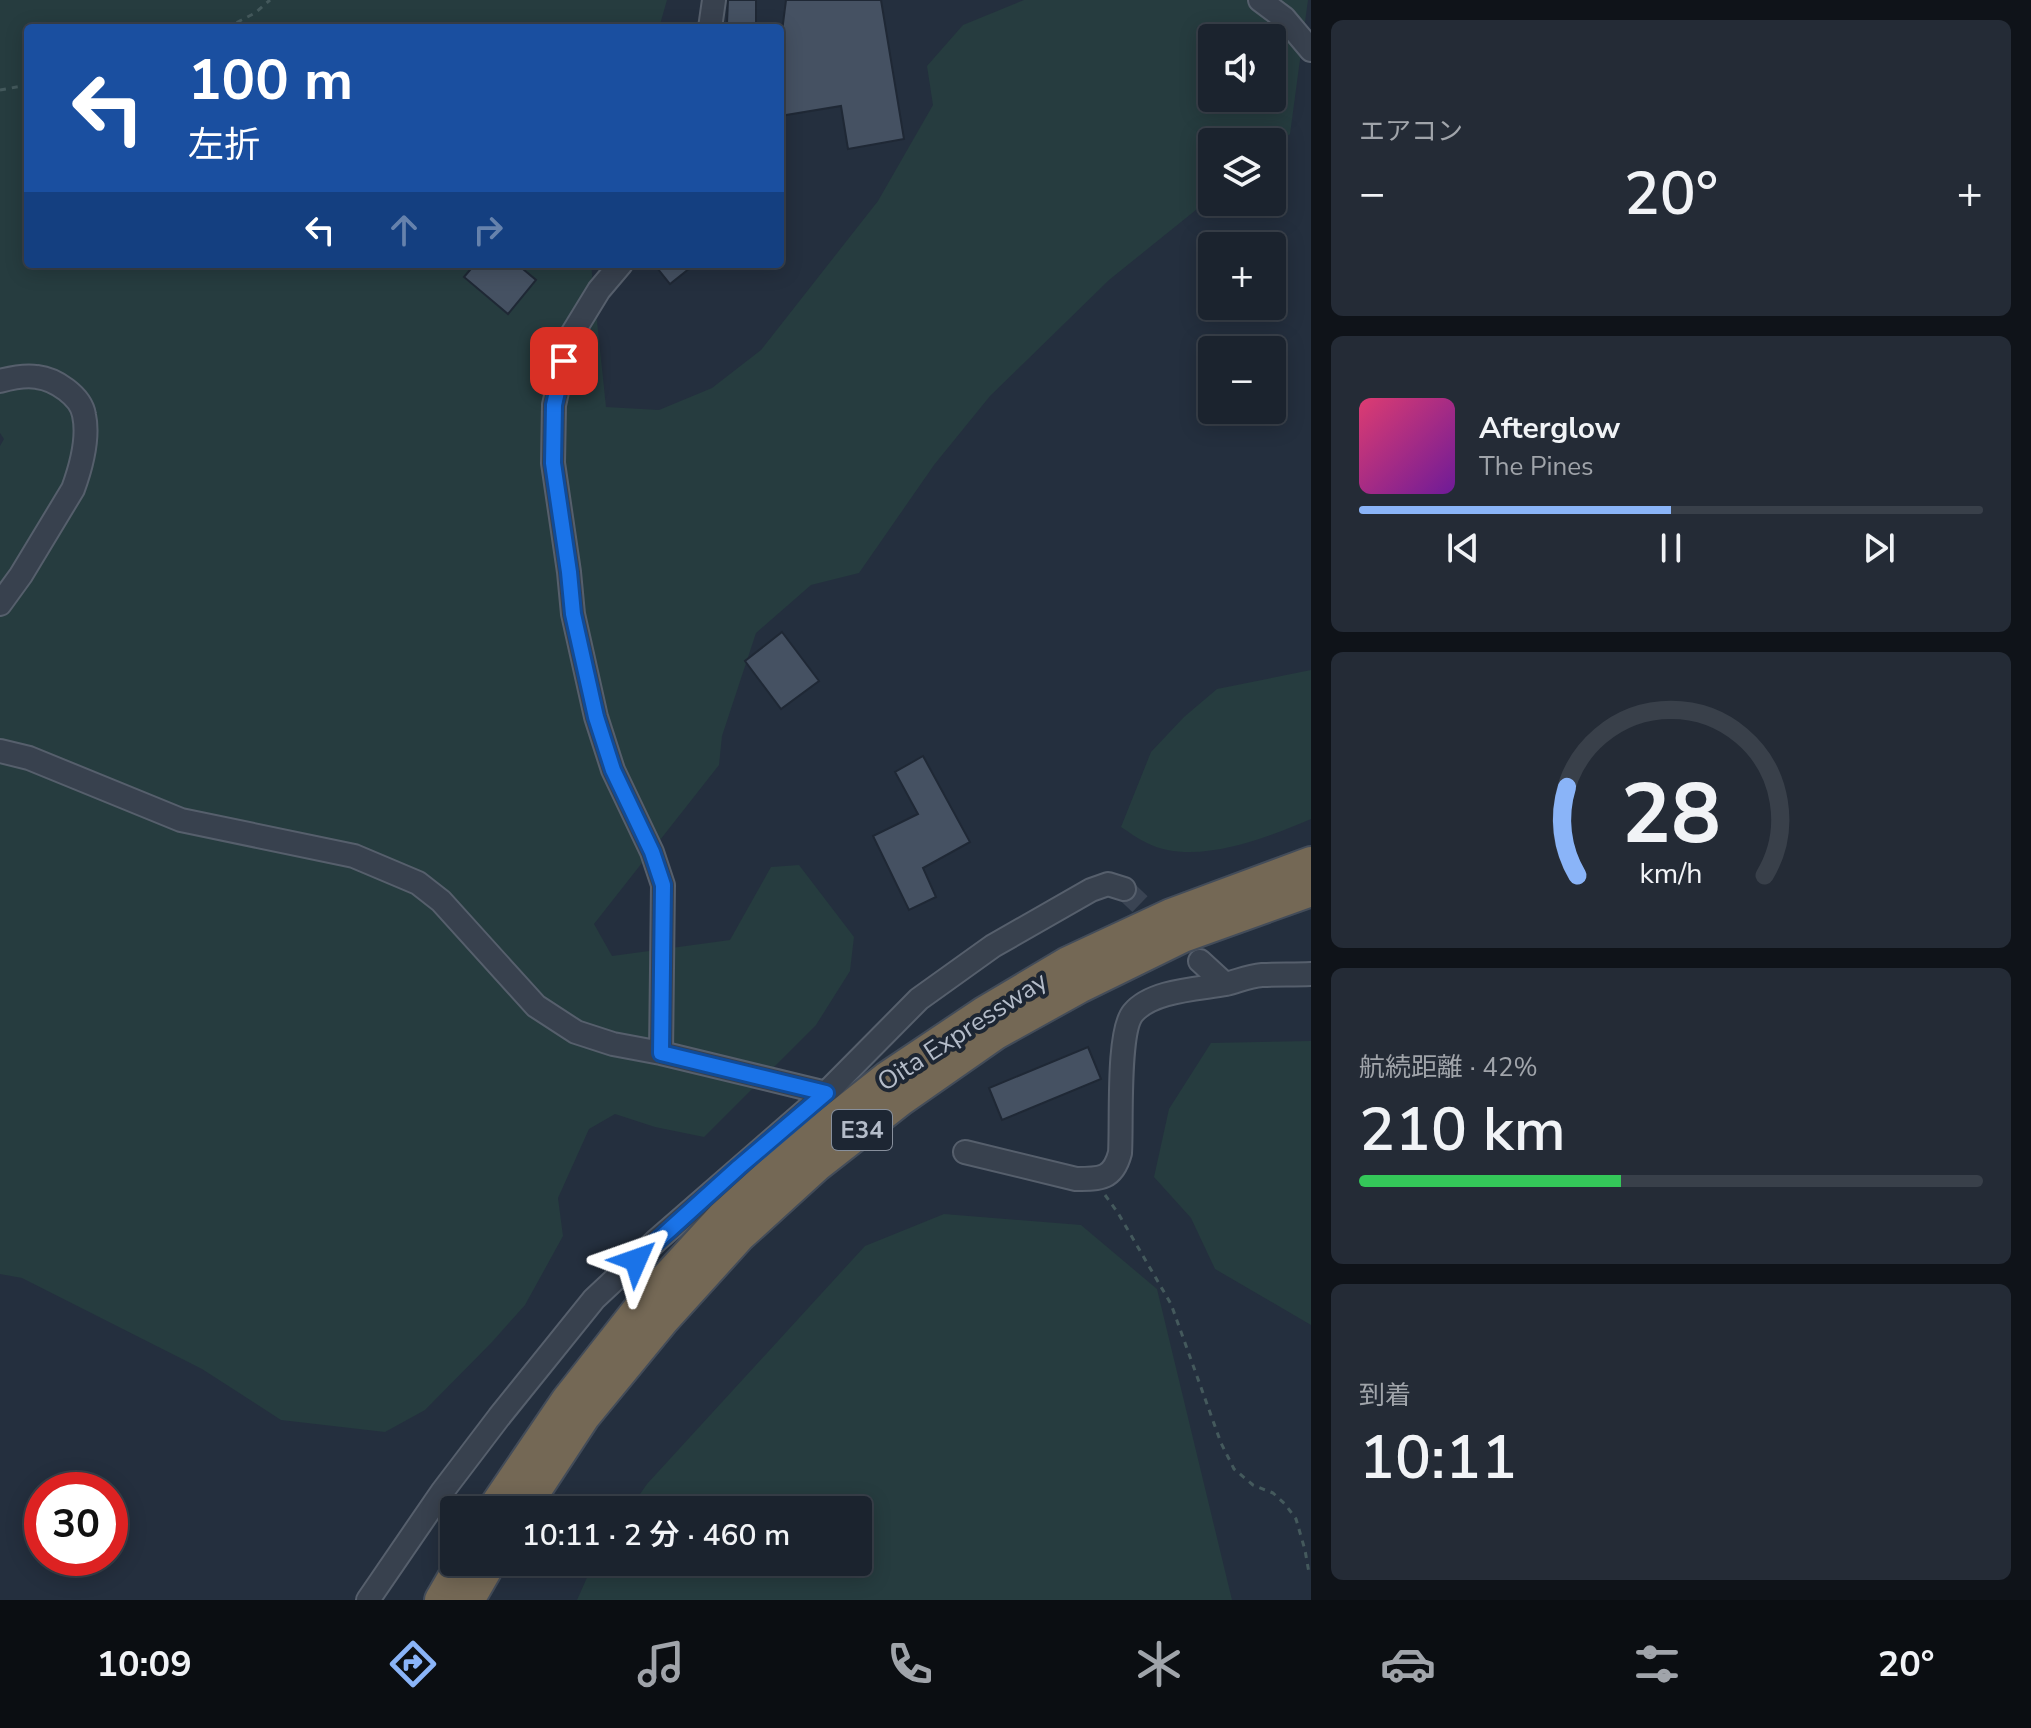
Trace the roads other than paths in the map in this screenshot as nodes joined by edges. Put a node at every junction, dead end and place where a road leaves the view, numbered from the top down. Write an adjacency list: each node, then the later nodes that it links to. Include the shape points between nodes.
1 (714, 0): 3 (street)
2 (1260, 0): 4 (street)
3 (711, 24)
4 (1311, 50)
5 (618, 268): 15 (street, via 569,339 554,405 553,463 573,614 596,717 663,885)
6 (0, 381): 7 (street, via 38,377 53,382 77,400 84,413 84,441 73,489)
7 (0, 604)
8 (0, 751): 15 (street, via 181,820 354,856 418,883 441,901 536,1006 576,1032)
9 (1311, 863): 18 (highway, Oita Expressway / E34, via 1171,915 1068,963 887,1078 723,1217 654,1292 567,1401)
10 (1124, 889): 16 (street, via 1108,884 1091,890 993,946 919,999)
11 (1311, 890): 19 (highway, Oita Expressway / E34, via 1183,936 1079,987 996,1033 888,1109 739,1236 584,1416)
12 (1200, 961): 14 (street)
13 (1311, 974): 14 (street, via 1260,975)
14 (1225, 984): 17 (street, via 1190,988 1149,1001 1132,1013 1122,1049 1120,1153 1112,1173 1076,1179)
15 (661, 1053): 16 (street)
16 (826, 1093): 22 (street, via 594,1299 442,1492)
17 (965, 1152)
18 (503, 1496)
19 (531, 1496)
20 (455, 1576): 23 (highway)
21 (482, 1576): 24 (highway)
22 (368, 1600)
23 (441, 1600)
24 (468, 1600)

